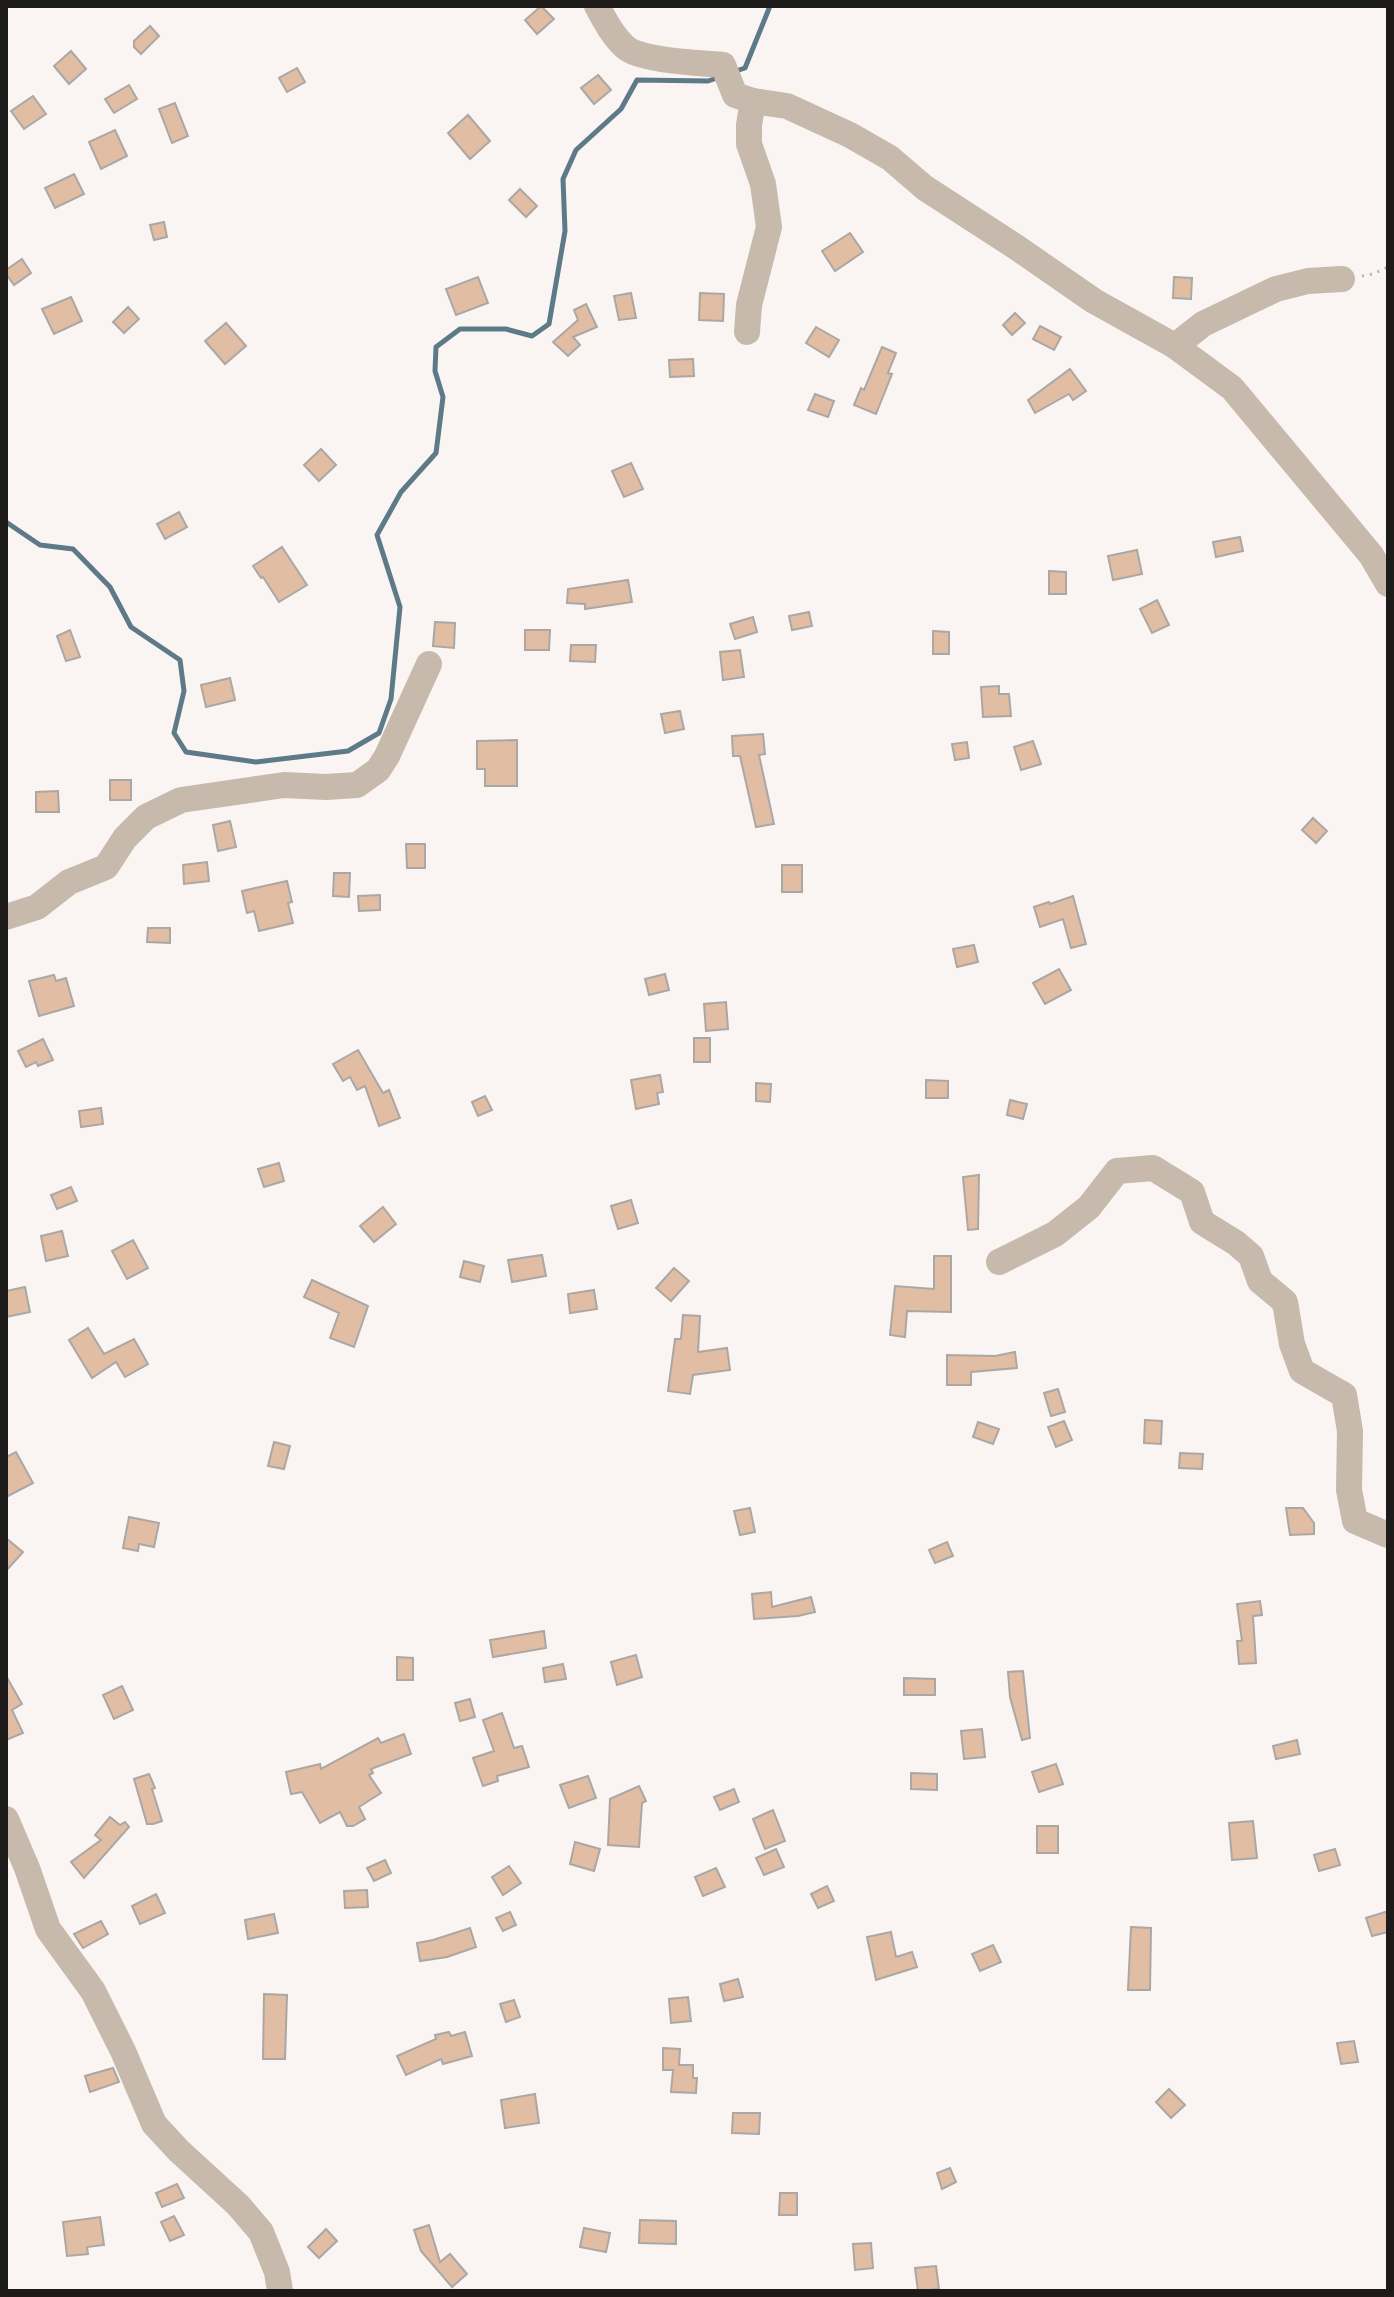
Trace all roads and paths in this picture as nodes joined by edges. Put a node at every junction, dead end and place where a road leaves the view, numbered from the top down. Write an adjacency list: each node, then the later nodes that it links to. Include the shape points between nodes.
1 (597, 6): 2 (street, via 628,50 723,65)
2 (744, 98): 5 (street, via 769,227); 6 (street, via 787,106 890,158 925,188 1094,301)
3 (1388, 267): 4 (path)
4 (1342, 279): 6 (street, via 1276,289 1203,324)
5 (747, 332)
6 (1175, 346): 7 (street, via 1232,388 1371,555)
7 (1388, 584)
8 (429, 664): 9 (street, via 387,756 357,785 284,785 181,800 146,817 106,867 69,882 37,907)
9 (6, 917)
10 (999, 1262): 11 (street, via 1055,1234 1089,1207 1117,1171 1153,1168 1192,1192 1202,1222 1251,1256 1260,1281 1285,1302 1302,1371 1344,1395 1355,1521)
11 (1388, 1535)
12 (6, 1819): 13 (street, via 48,1929 93,1991 154,2124 261,2232)
13 (280, 2291)

